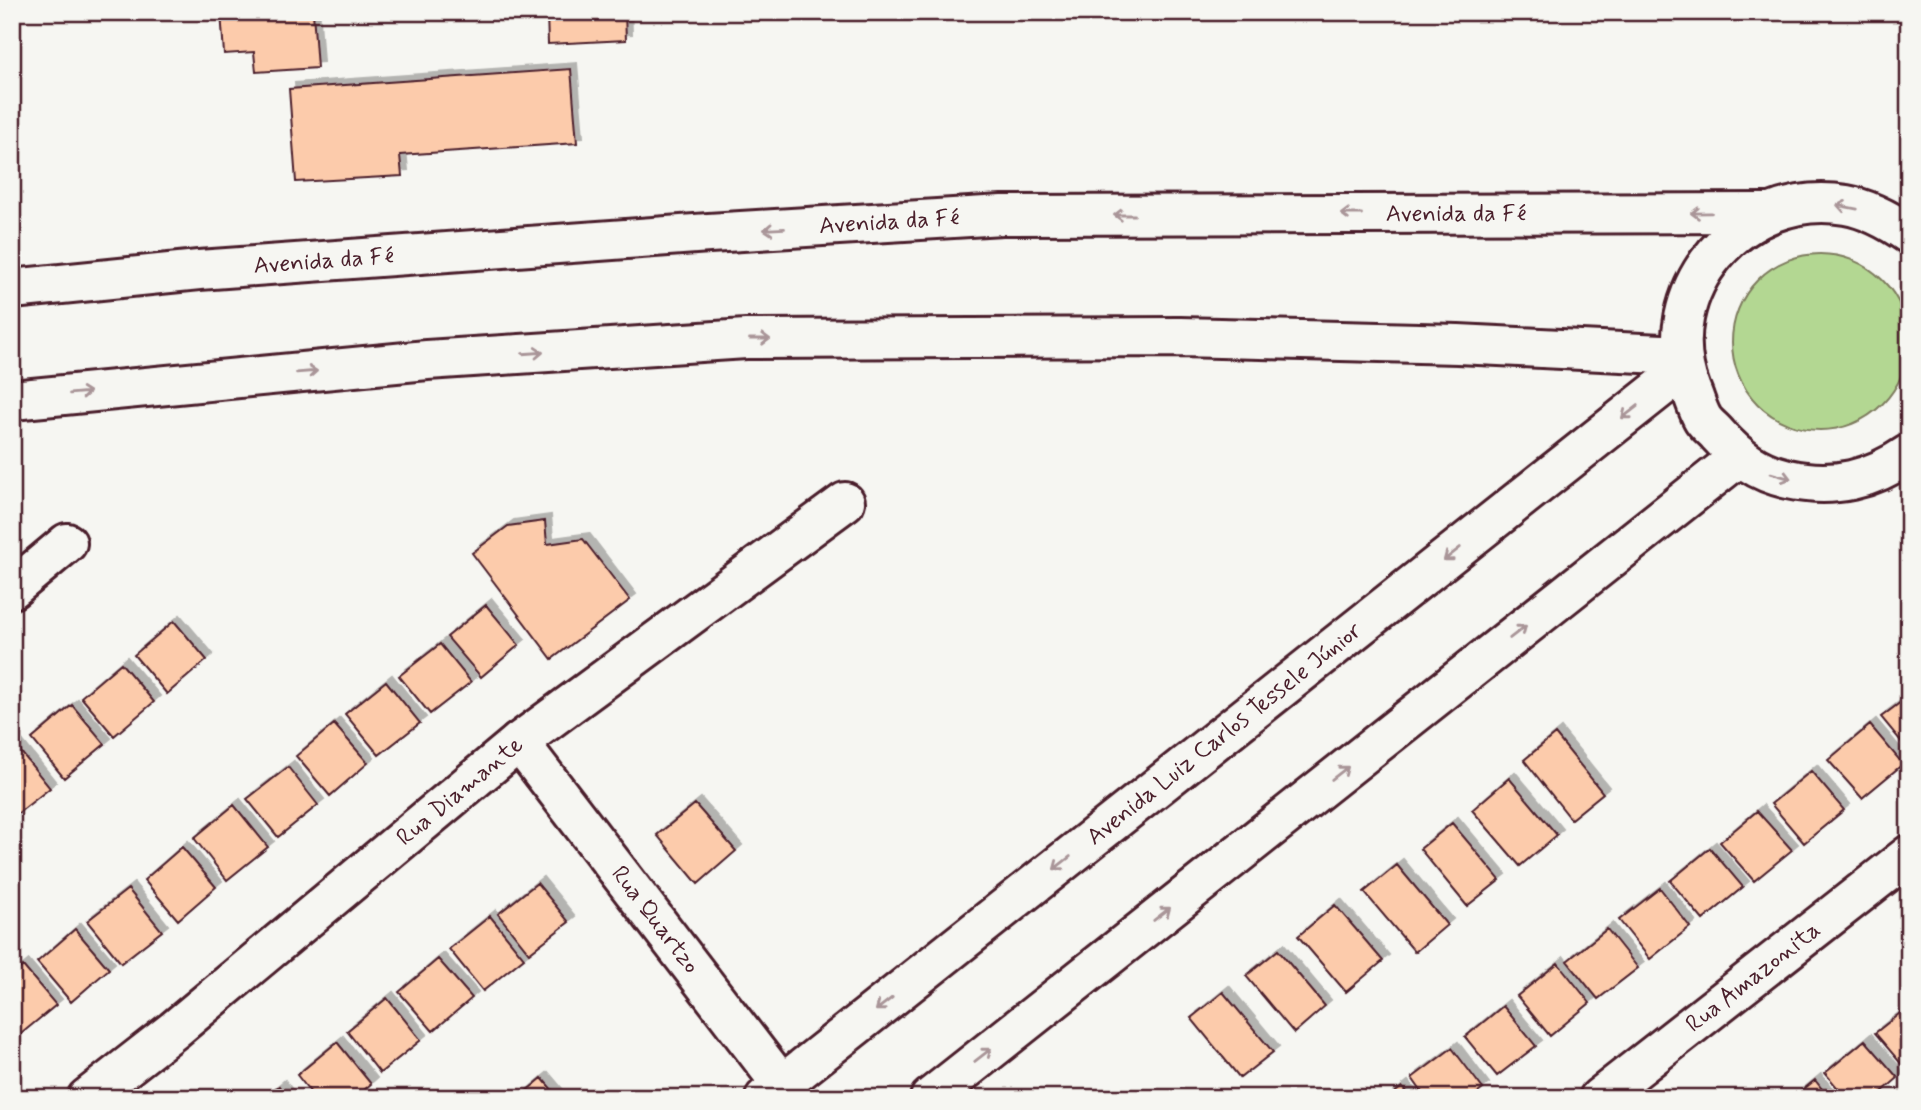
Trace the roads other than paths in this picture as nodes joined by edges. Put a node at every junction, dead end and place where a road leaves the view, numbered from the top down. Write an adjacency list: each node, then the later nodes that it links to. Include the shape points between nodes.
1 (1770, 213): 2 (main road, one-way to 1, via 1884,217 1847,205 1808,204); 3 (main road, Avenida da Fé, one-way to 3, via 1002,215 213,269); 4 (main road, via 1738,231 1706,265 1683,318)
2 (1909, 234)
3 (12, 289)
4 (1682, 363): 5 (main road, one-way to 4, via 427,360 746,339 1180,337 1458,344); 7 (main road, via 1703,419); 13 (main road, Avenida Luiz Carlos Tessele Júnior, one-way to 13)
5 (12, 400)
6 (1909, 454): 7 (main road, one-way to 6, via 1774,475 1812,484 1850,481 1888,468)
7 (1739, 457): 15 (main road, one-way to 7)
8 (845, 502): 11 (main road, Rua Diamante)
9 (68, 543): 10 (main road)
10 (12, 589)
11 (519, 742): 13 (main road, Rua Quartzo); 14 (main road, Rua Diamante)
12 (1909, 855): 16 (main road, Rua Amazonita)
13 (780, 1093)
14 (87, 1098)
15 (930, 1098)
16 (1599, 1098)

